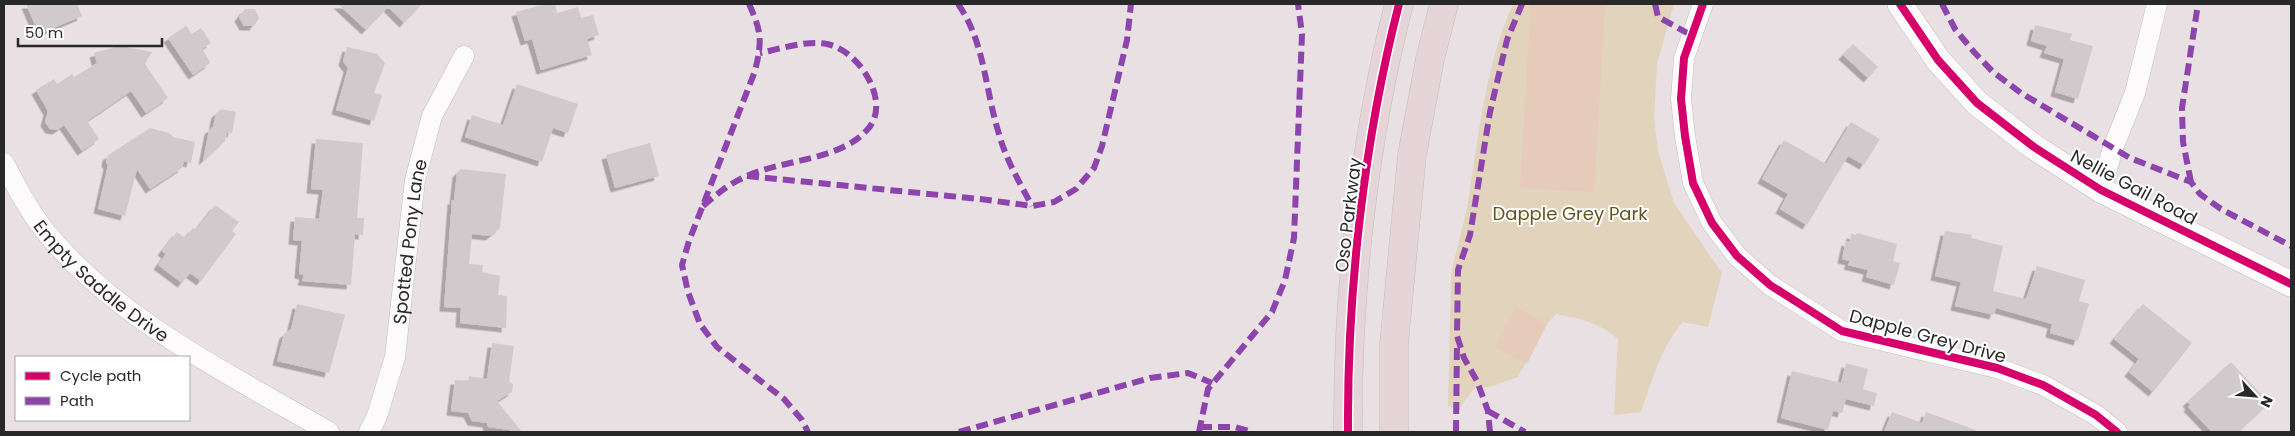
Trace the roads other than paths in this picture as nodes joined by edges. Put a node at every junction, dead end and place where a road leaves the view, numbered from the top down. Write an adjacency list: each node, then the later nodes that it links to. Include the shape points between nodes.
1 (1399, 4): 12 (main road, Oso Parkway, via 1377,105 1363,194 1353,301)
2 (1444, 4): 13 (main road, via 1412,155 1394,344)
3 (1703, 4): 14 (street, Dapple Grey Drive, via 1684,58 1681,100 1685,136 1693,183 1712,223 1737,256 1770,285 1842,331 1997,368 2043,385 2096,415)
4 (1900, 4): 8 (street, Nellie Gail Road, via 1938,60 1977,103 2034,147)
5 (2157, 4): 8 (street, via 2135,92)
6 (464, 56): 11 (street, Spotted Pony Lane, via 432,116 417,171 395,357 377,416)
7 (4, 163): 10 (street, Empty Saddle Drive, via 49,236 86,275 128,311 183,348)
8 (2100, 190): 9 (street, Nellie Gail Road)
9 (2291, 284)
10 (328, 432)
11 (368, 432)
12 (1348, 432)
13 (1394, 432)
14 (2118, 432)

